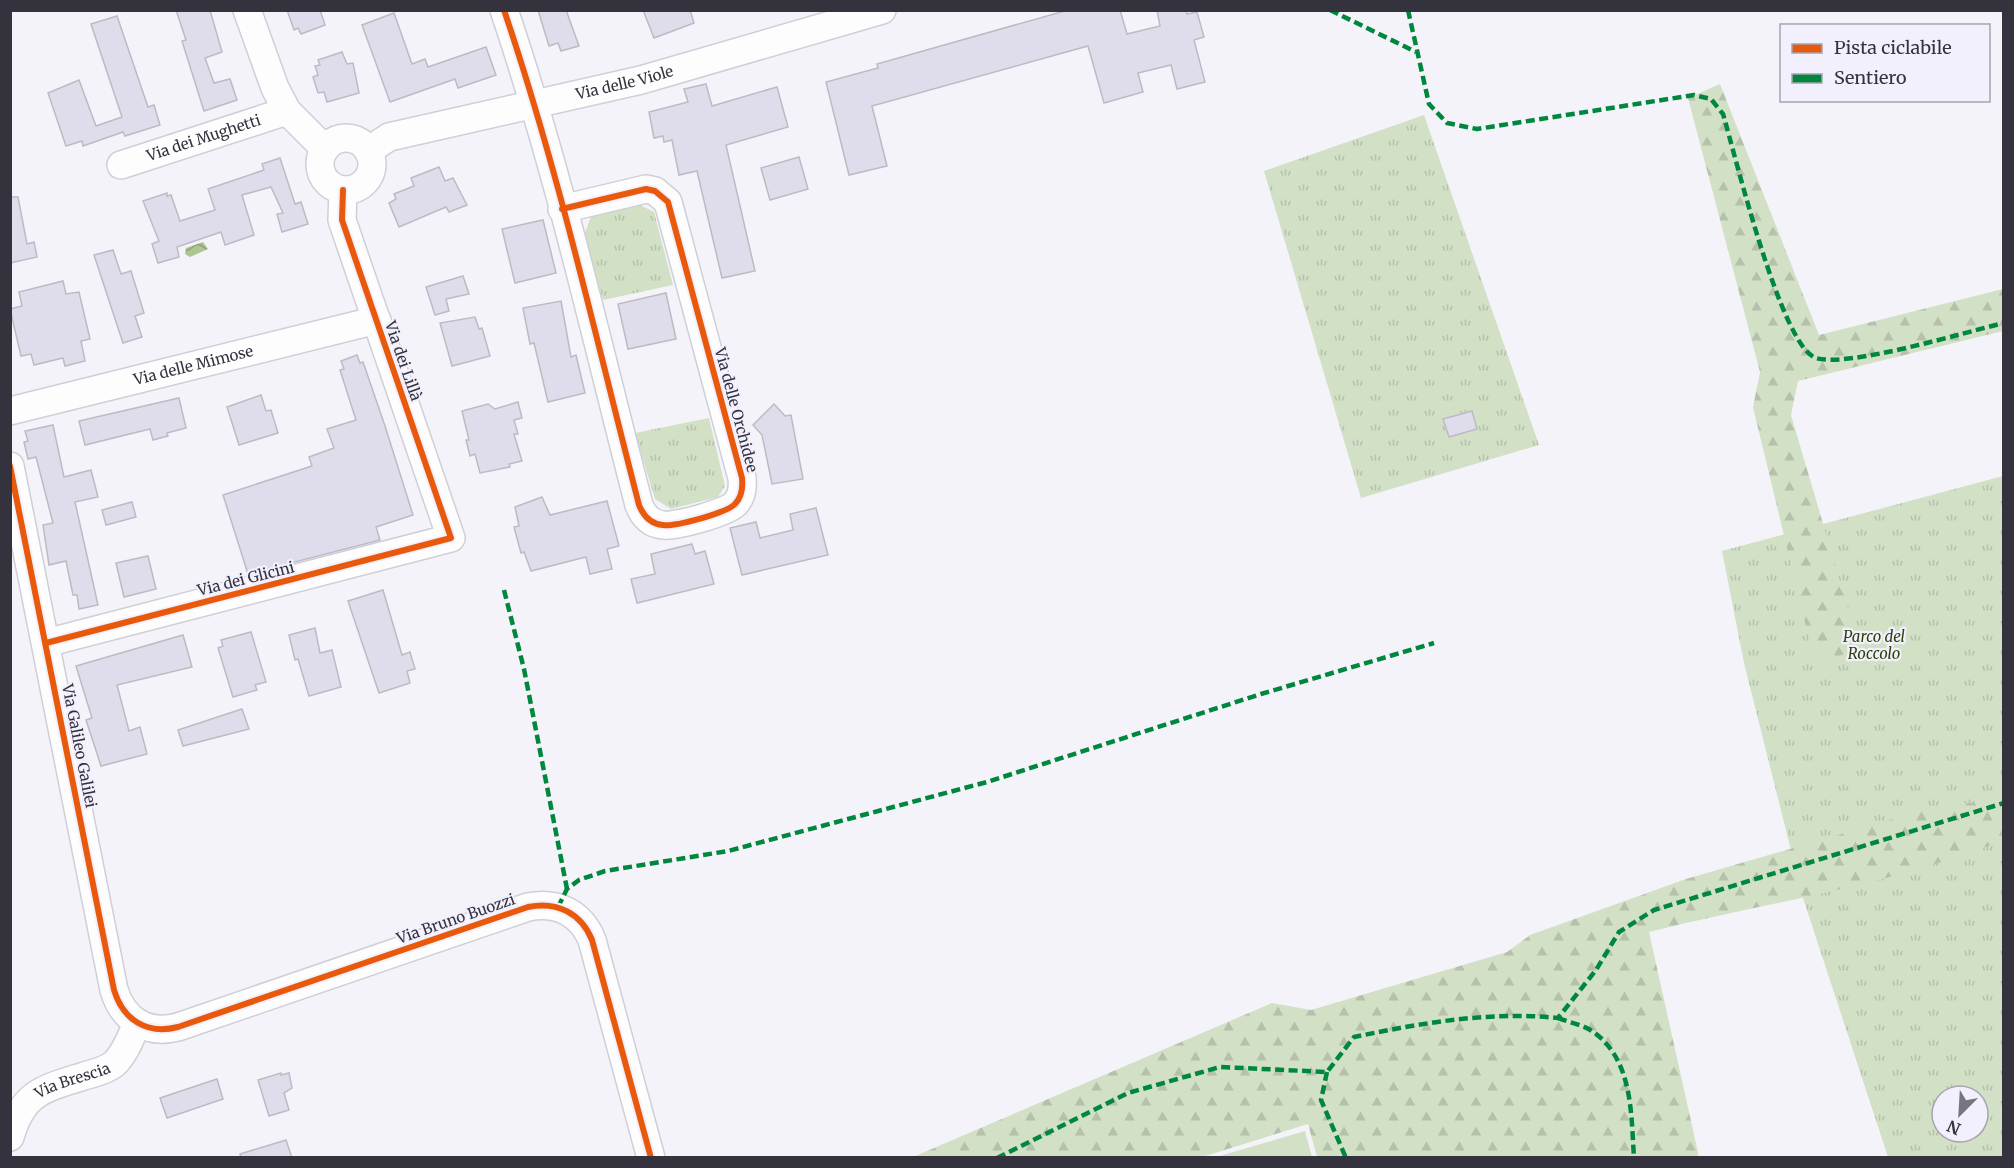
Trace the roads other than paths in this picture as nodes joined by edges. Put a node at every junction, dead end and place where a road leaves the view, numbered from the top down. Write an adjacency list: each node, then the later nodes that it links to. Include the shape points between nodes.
1 (247, 10): 5 (street)
2 (504, 10): 4 (street, Via delle Orchidee)
3 (882, 10): 4 (street, Via delle Viole, via 641,80)
4 (536, 104): 7 (street, Via delle Viole, via 389,137); 10 (street, Via delle Orchidee)
5 (287, 111): 6 (street); 8 (street, Via dei Mughetti)
6 (325, 149): 7 (street, via 331,142 347,138 356,140); 9 (street, via 320,171 329,184)
7 (368, 151): 9 (street, via 372,167 365,182)
8 (121, 165)
9 (343, 190): 11 (street, Via dei Lillà, via 342,220)
10 (562, 209): 10 (street, Via delle Orchidee, via 642,513 664,525 730,508 741,495 742,478 668,202 646,189)
11 (377, 321): 12 (street, Via delle Mimose); 14 (street, Via dei Lillà)
12 (10, 411)
13 (10, 466): 15 (street, Via Galileo Galilei)
14 (451, 538): 15 (street, Via dei Glicini)
15 (46, 643): 16 (street, Via Galileo Galilei, via 114,990 122,1009)
16 (137, 1023): 17 (street, Via Brescia, via 114,1064 40,1090 17,1115); 18 (street, Via Bruno Buozzi, via 157,1030 178,1027 528,908 558,907 575,916 592,940)
17 (10, 1137)
18 (651, 1158)

